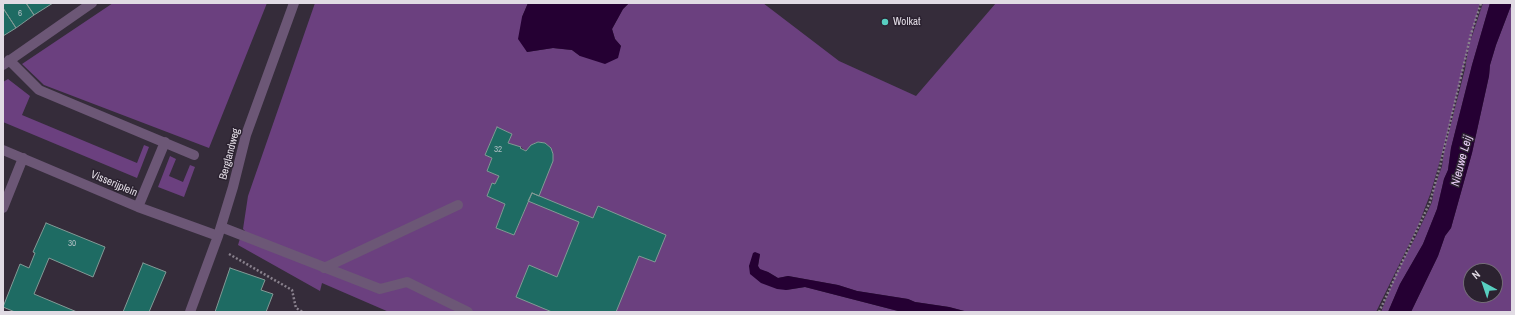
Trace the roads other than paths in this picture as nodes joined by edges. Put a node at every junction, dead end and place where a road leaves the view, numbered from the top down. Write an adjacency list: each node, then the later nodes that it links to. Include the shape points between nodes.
1 (92, 3): 3 (street)
2 (294, 3): 11 (street, Berglandweg, via 246,135 233,188)
3 (6, 63): 4 (street, via 39,90)
4 (165, 142): 6 (street); 9 (street)
5 (3, 150): 7 (street, Visserijplein)
6 (194, 155)
7 (23, 158): 9 (street, Visserijplein); 10 (street)
8 (458, 206): 12 (street)
9 (138, 207): 11 (street, Visserijplein)
10 (3, 208)
11 (217, 236): 12 (street, Visserijplein); 13 (street, Berglandweg)
12 (324, 268): 14 (street, Visserijplein, via 380,289 407,282)
13 (190, 312)
14 (468, 312)

